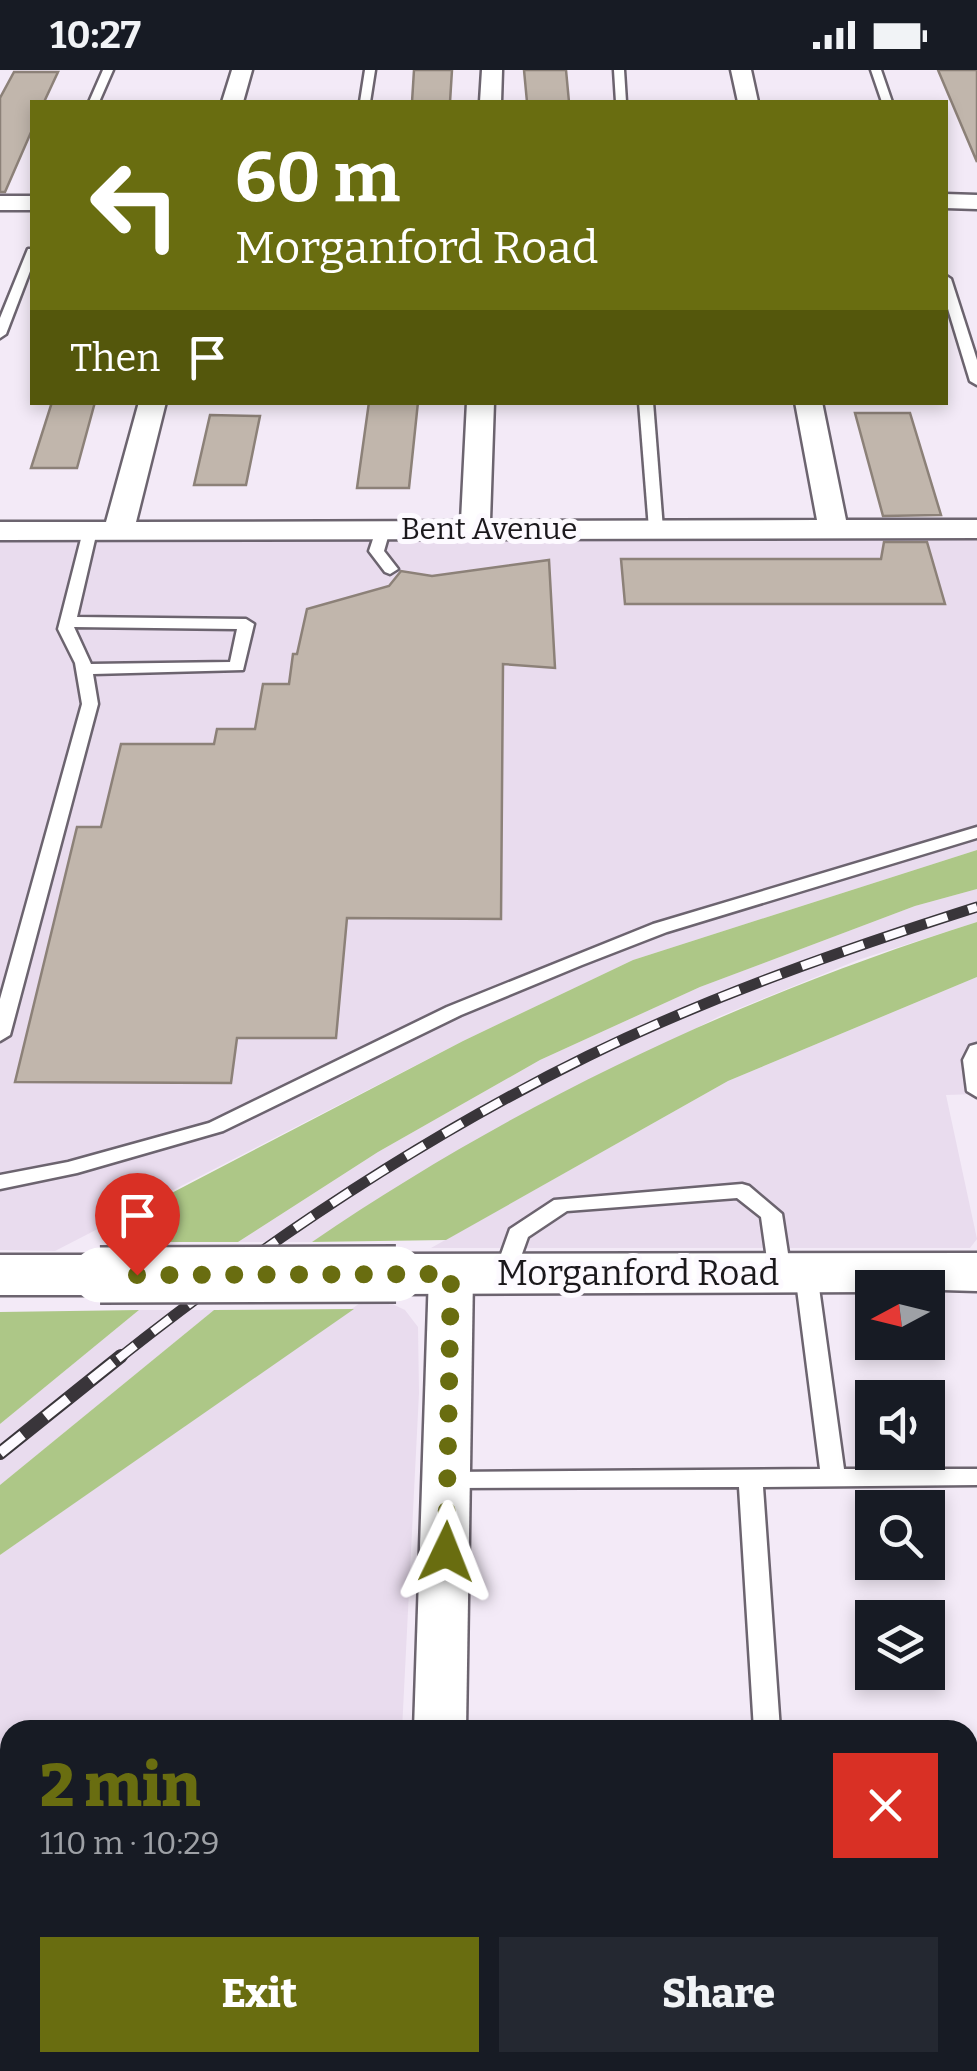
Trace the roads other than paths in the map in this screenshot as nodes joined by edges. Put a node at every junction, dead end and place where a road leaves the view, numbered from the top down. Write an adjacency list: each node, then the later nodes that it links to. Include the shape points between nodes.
1 (108, 70): 8 (lane)
2 (242, 70): 9 (street)
3 (370, 70): 10 (lane)
4 (492, 70): 11 (street)
5 (618, 70): 12 (lane)
6 (742, 70): 13 (street)
7 (876, 70): 14 (lane)
8 (95, 100)
9 (234, 100)
10 (366, 100)
11 (491, 100)
12 (622, 100)
13 (748, 100)
14 (886, 100)
15 (948, 202): 16 (street)
16 (977, 202)
17 (0, 203): 18 (street)
18 (30, 203)
19 (30, 257): 21 (lane)
20 (948, 289): 22 (lane)
21 (0, 334)
22 (977, 382)
23 (153, 405): 31 (street)
24 (480, 405): 29 (street)
25 (646, 405): 30 (lane)
26 (809, 405): 27 (street)
27 (833, 528): 28 (street, Bent Avenue); 30 (street, Bent Avenue)
28 (977, 528)
29 (475, 529): 30 (street, Bent Avenue); 32 (street, Bent Avenue)
30 (656, 529)
31 (105, 530): 32 (street, Bent Avenue); 33 (street, Bent Avenue); 35 (lane)
32 (382, 530): 34 (lane, via 376,551)
33 (0, 531)
34 (390, 569)
35 (68, 622): 36 (lane); 36 (lane, via 246,624 237,667)
36 (84, 669): 38 (lane, via 90,704)
37 (977, 832): 41 (lane, via 592,954 454,1011 216,1127)
38 (0, 1035)
39 (977, 1050): 40 (lane)
40 (977, 1092)
41 (0, 1182)
42 (977, 1272): 43 (street, Morganford Road)
43 (793, 1273): 44 (street, Morganford Road); 44 (lane, via 771,1214 742,1191 562,1206); 48 (lane)
44 (451, 1274): 45 (street, Morganford Road, bridge); 49 (street)
45 (0, 1275)
46 (977, 1477): 48 (lane)
47 (750, 1478): 48 (lane); 49 (lane); 51 (lane)
48 (833, 1478)
49 (449, 1480): 50 (street)
50 (440, 1720)
51 (766, 1720)

